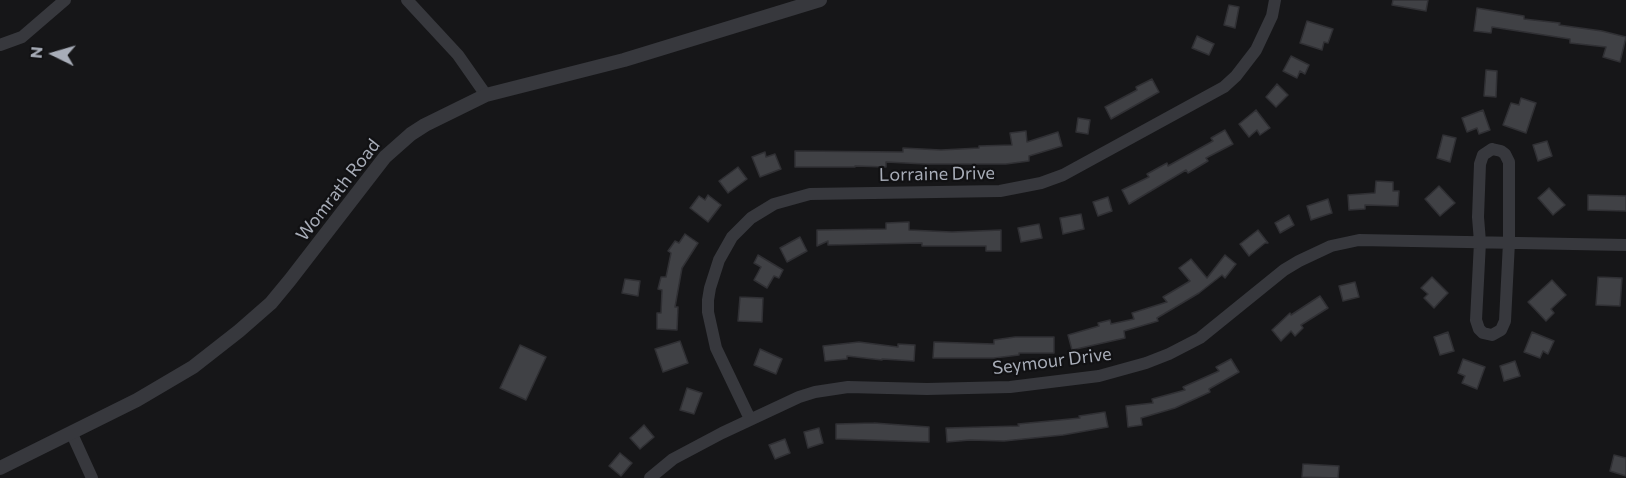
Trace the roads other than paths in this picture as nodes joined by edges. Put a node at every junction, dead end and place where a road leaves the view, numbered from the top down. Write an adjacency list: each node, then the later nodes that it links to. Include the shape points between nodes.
1 (65, 0): 5 (street, via 22,37)
2 (407, 0): 6 (street, via 458,55)
3 (820, 0): 6 (street, Womrath Road, via 624,60)
4 (1275, 0): 10 (street, Lorraine Drive, via 1256,50 1224,87 1062,175 1000,191 810,194 774,204 751,218 732,237 719,260 708,300 716,348)
5 (0, 45)
6 (486, 95): 11 (street, Womrath Road, via 425,125 397,145 283,289 239,332 193,367)
7 (1480, 242): 8 (street, Seymour Drive); 8 (street, via 1476,320 1483,333 1492,335 1501,330 1505,321); 8 (street, via 1480,164 1483,154 1497,149 1509,162); 10 (street, Seymour Drive, via 1359,240 1331,246 1284,270 1200,338 1169,354 1115,372 1010,387 832,389 799,397)
8 (1509, 242): 9 (street, Seymour Drive)
9 (1626, 245)
10 (750, 419): 14 (street, Seymour Drive, via 673,459)
11 (72, 434): 12 (street, Womrath Road); 13 (street)
12 (0, 468)
13 (92, 478)
14 (651, 478)

